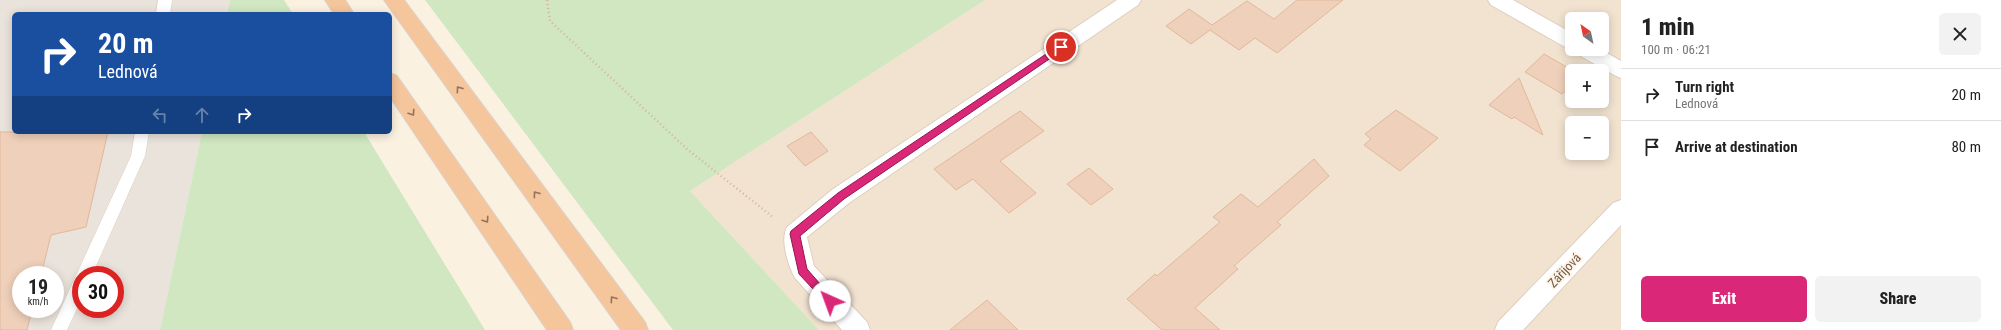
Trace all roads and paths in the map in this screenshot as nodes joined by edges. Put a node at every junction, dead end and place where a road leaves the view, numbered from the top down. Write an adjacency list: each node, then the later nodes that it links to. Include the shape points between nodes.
1 (165, 0): 7 (lane)
2 (335, 0): 8 (highway)
3 (394, 0): 20 (highway, one-way to 3)
4 (547, 0): 15 (path, via 550,21 687,149)
5 (1132, 0): 15 (street, via 841,196)
6 (1498, 0): 9 (street)
7 (162, 12)
8 (343, 12)
9 (1565, 38)
10 (1596, 56): 11 (street)
11 (1621, 70)
12 (392, 84): 19 (highway, one-way to 19)
13 (142, 134): 16 (lane, via 138,156)
14 (1621, 210): 22 (street, Zářijová)
15 (795, 234): 21 (street, via 803,271)
16 (88, 266)
17 (72, 301): 18 (lane)
18 (59, 330)
19 (561, 330)
20 (636, 330)
21 (858, 330)
22 (1507, 330)

